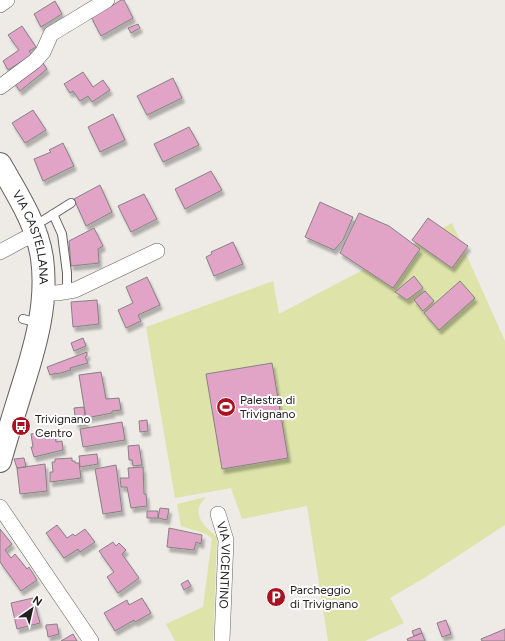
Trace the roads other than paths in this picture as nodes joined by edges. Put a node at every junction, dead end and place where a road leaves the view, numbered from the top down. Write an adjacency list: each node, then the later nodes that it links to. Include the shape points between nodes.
1 (6, 0): 3 (street)
2 (107, 0): 4 (street, via 51,34 35,62)
3 (0, 5)
4 (0, 87)
5 (0, 164): 8 (main road, VIA CASTELLANA)
6 (71, 203): 7 (lane)
7 (53, 214): 8 (lane); 11 (lane, via 62,234)
8 (34, 231): 10 (street); 12 (main road, VIA CASTELLANA, via 42,257)
9 (157, 251): 11 (street, VIA CASTELLANA, via 75,290)
10 (0, 252)
11 (67, 291): 12 (street, VIA CASTELLANA)
12 (44, 293): 13 (main road, VIA CASTELLANA, via 31,321)
13 (0, 461)
14 (0, 507): 16 (street)
15 (218, 514): 17 (street, VIA VICENTINO, via 226,540)
16 (91, 641)
17 (222, 641)

